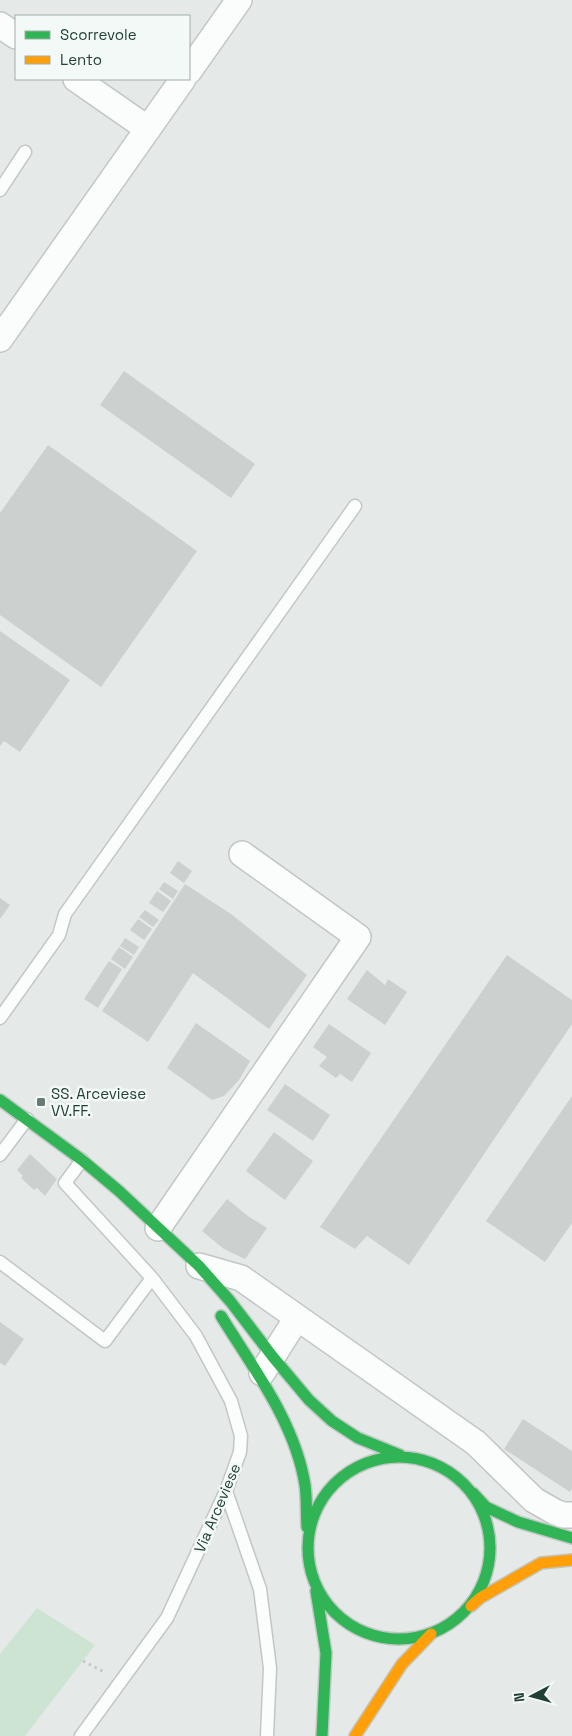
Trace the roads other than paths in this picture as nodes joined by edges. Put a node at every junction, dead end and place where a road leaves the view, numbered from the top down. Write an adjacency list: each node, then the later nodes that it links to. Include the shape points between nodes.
1 (239, 0): 4 (street)
2 (0, 25): 3 (street)
3 (15, 35)
4 (190, 70)
5 (77, 80): 7 (street)
6 (182, 80): 7 (street)
7 (148, 129): 10 (street)
8 (25, 152): 9 (lane)
9 (0, 190)
10 (0, 339)
11 (355, 506): 13 (lane, via 65,914 59,935)
12 (242, 854): 18 (street, via 358,938)
13 (0, 1018)
14 (0, 1100): 15 (main road)
15 (27, 1120): 16 (lane); 17 (main road)
16 (0, 1155)
17 (82, 1160): 18 (main road); 21 (lane, Via Arceviese, via 65,1184)
18 (158, 1228): 20 (main road)
19 (0, 1262): 21 (lane, via 105,1341)
20 (195, 1270): 23 (street, via 241,1278); 24 (main road, via 230,1301)
21 (152, 1278): 28 (lane, Via Arceviese, via 196,1336 231,1401 238,1421 242,1436 240,1452)
22 (214, 1307): 25 (main road)
23 (297, 1318): 24 (street); 29 (street, via 476,1443 534,1500 554,1512)
24 (273, 1357): 25 (street); 26 (main road, via 309,1400 332,1421 358,1438)
25 (260, 1377): 30 (main road, via 297,1454 305,1484)
26 (402, 1456): 27 (main road, via 443,1468); 30 (main road, via 375,1459 350,1470 329,1488 314,1512)
27 (461, 1481): 31 (main road, via 486,1507 518,1522); 34 (main road, via 478,1502 487,1526 490,1553 484,1579 472,1603)
28 (226, 1491): 36 (lane, Via Arceviese, via 167,1618); 37 (lane, via 260,1589 270,1668)
29 (572, 1515)
30 (308, 1538): 33 (main road, via 308,1560)
31 (572, 1538)
32 (572, 1560): 34 (main road, via 541,1563 521,1573 480,1598)
33 (313, 1580): 35 (main road, via 327,1605 348,1624 374,1636 402,1639); 38 (main road, via 326,1654)
34 (453, 1621): 35 (main road)
35 (431, 1634): 39 (main road, via 402,1664)
36 (81, 1736)
37 (267, 1736)
38 (322, 1736)
39 (355, 1736)

